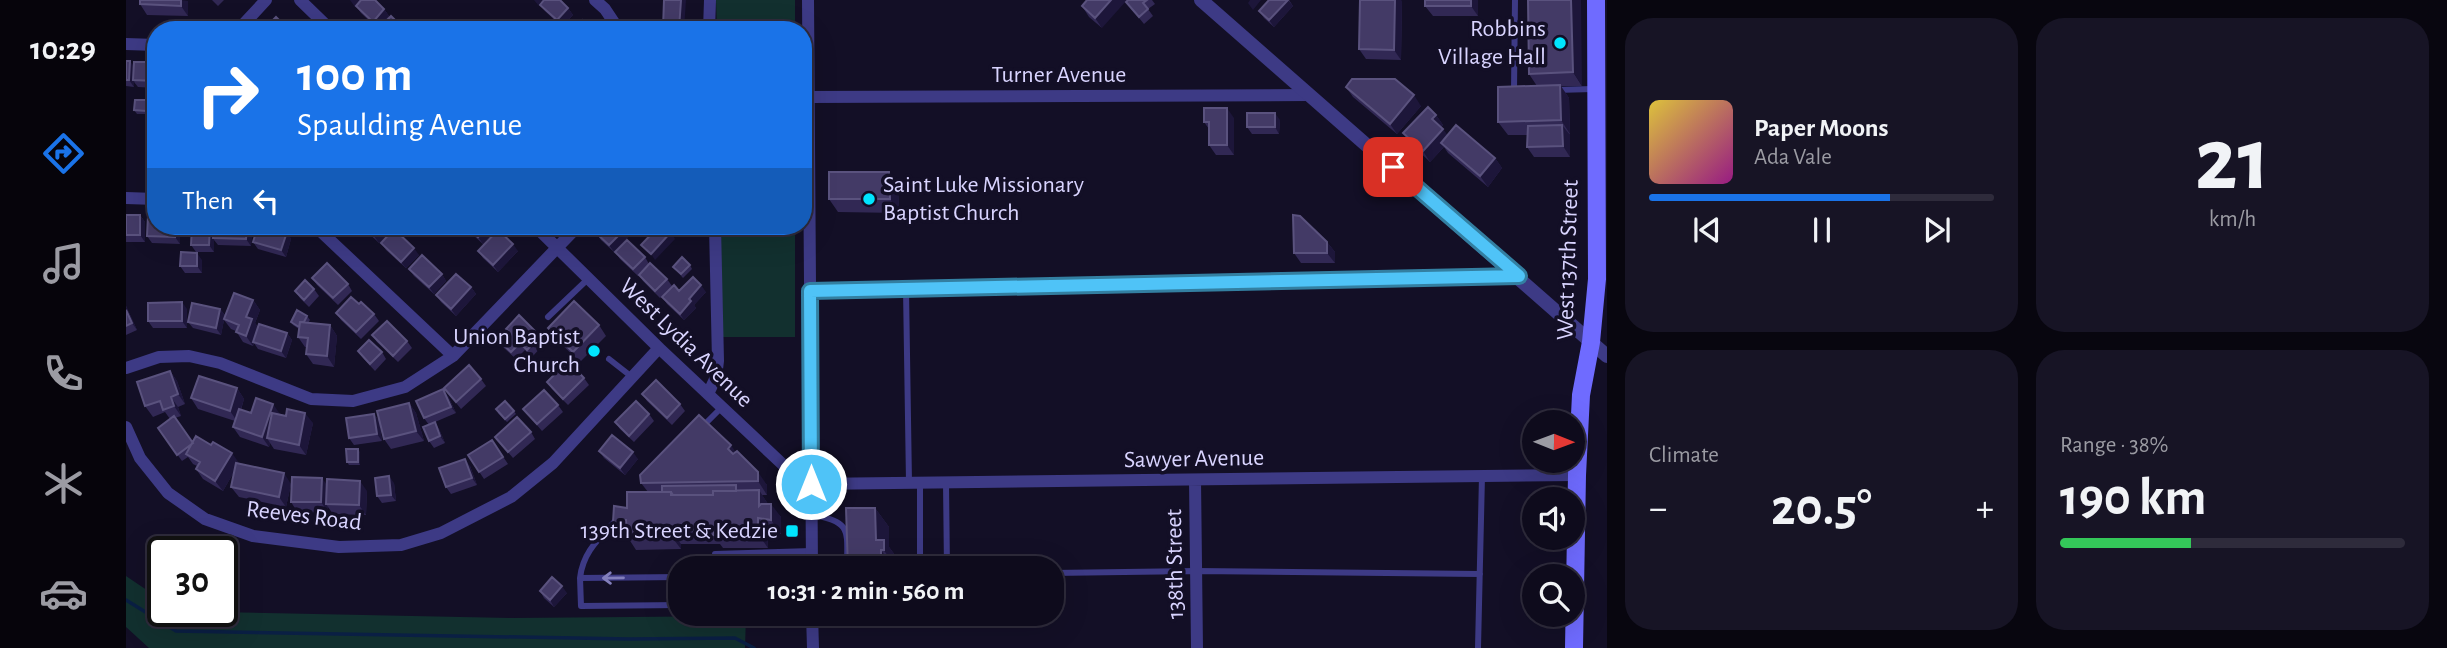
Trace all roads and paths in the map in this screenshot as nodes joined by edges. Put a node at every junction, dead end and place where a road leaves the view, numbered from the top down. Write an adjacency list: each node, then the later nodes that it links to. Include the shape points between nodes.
1 (265, 0): 9 (street)
2 (300, 0): 10 (street)
3 (595, 0): 11 (street)
4 (710, 0): 12 (street)
5 (808, 0): 13 (street)
6 (1201, 0): 20 (street)
7 (1515, 0): 18 (lane, via 1514,90)
8 (1596, 0): 14 (main road, West 137th Street)
9 (246, 21)
10 (322, 21)
11 (612, 21)
12 (709, 21)
13 (808, 21)
14 (1602, 26): 17 (main road, West 137th Street)
15 (126, 44): 16 (street)
16 (147, 45)
17 (1602, 89): 19 (lane); 22 (main road, West 137th Street)
18 (1528, 90)
19 (1541, 90)
20 (1309, 94): 21 (street, Turner Avenue); 31 (street)
21 (812, 97)
22 (1602, 168): 33 (main road, West 137th Street)
23 (126, 198): 24 (street)
24 (147, 199)
25 (325, 235): 39 (street)
26 (544, 235): 30 (street, West Lydia Avenue)
27 (570, 235): 30 (street)
28 (715, 235): 44 (street, via 718,361)
29 (809, 235): 35 (street)
30 (558, 248): 32 (street, West Lydia Avenue); 39 (street)
31 (1519, 276): 34 (street); 37 (street)
32 (589, 278): 36 (lane); 38 (street, West Lydia Avenue)
33 (1602, 279): 37 (main road, West 137th Street)
34 (906, 289): 35 (street); 52 (lane)
35 (810, 291): 53 (street)
36 (548, 317)
37 (1591, 342): 40 (street); 48 (main road, West 137th Street, via 1581,395)
38 (659, 348): 43 (street, Reeves Road); 44 (street, West Lydia Avenue)
39 (453, 356): 42 (street, via 405,387 353,401 311,399 220,363 189,356 159,357)
40 (1607, 356)
41 (609, 359): 43 (lane)
42 (126, 368)
43 (632, 377): 46 (street, Reeves Road, via 553,463 511,497 441,533 401,545 339,547 253,536 205,519 168,493 140,458)
44 (708, 394): 45 (street, West Lydia Avenue)
45 (722, 407): 47 (lane); 53 (street, West Lydia Avenue, via 795,476)
46 (126, 427)
47 (697, 433)
48 (1577, 475): 49 (street, Sawyer Avenue); 72 (main road, West 137th Street)
49 (1482, 476): 50 (street, Sawyer Avenue); 64 (lane)
50 (1195, 480): 51 (street, Sawyer Avenue); 62 (street, 138th Street)
51 (946, 482): 52 (street, Sawyer Avenue); 61 (lane)
52 (914, 483): 53 (street, Sawyer Avenue); 60 (lane)
53 (811, 484): 54 (street)
54 (812, 515): 56 (street); 59 (lane, via 840,522 846,530)
55 (620, 516): 66 (lane, via 586,554)
56 (812, 551): 57 (lane); 58 (street)
57 (764, 556)
58 (812, 556)
59 (847, 556)
60 (919, 556)
61 (947, 556)
62 (1196, 571): 63 (lane); 64 (lane); 70 (street, 138th Street)
63 (1064, 573)
64 (1479, 574): 71 (lane)
65 (668, 577): 66 (lane, one-way to 66)
66 (580, 578): 67 (lane, via 582,606)
67 (668, 605)
68 (813, 626): 69 (street)
69 (813, 648)
70 (1198, 648)
71 (1478, 648)
72 (1574, 648)

